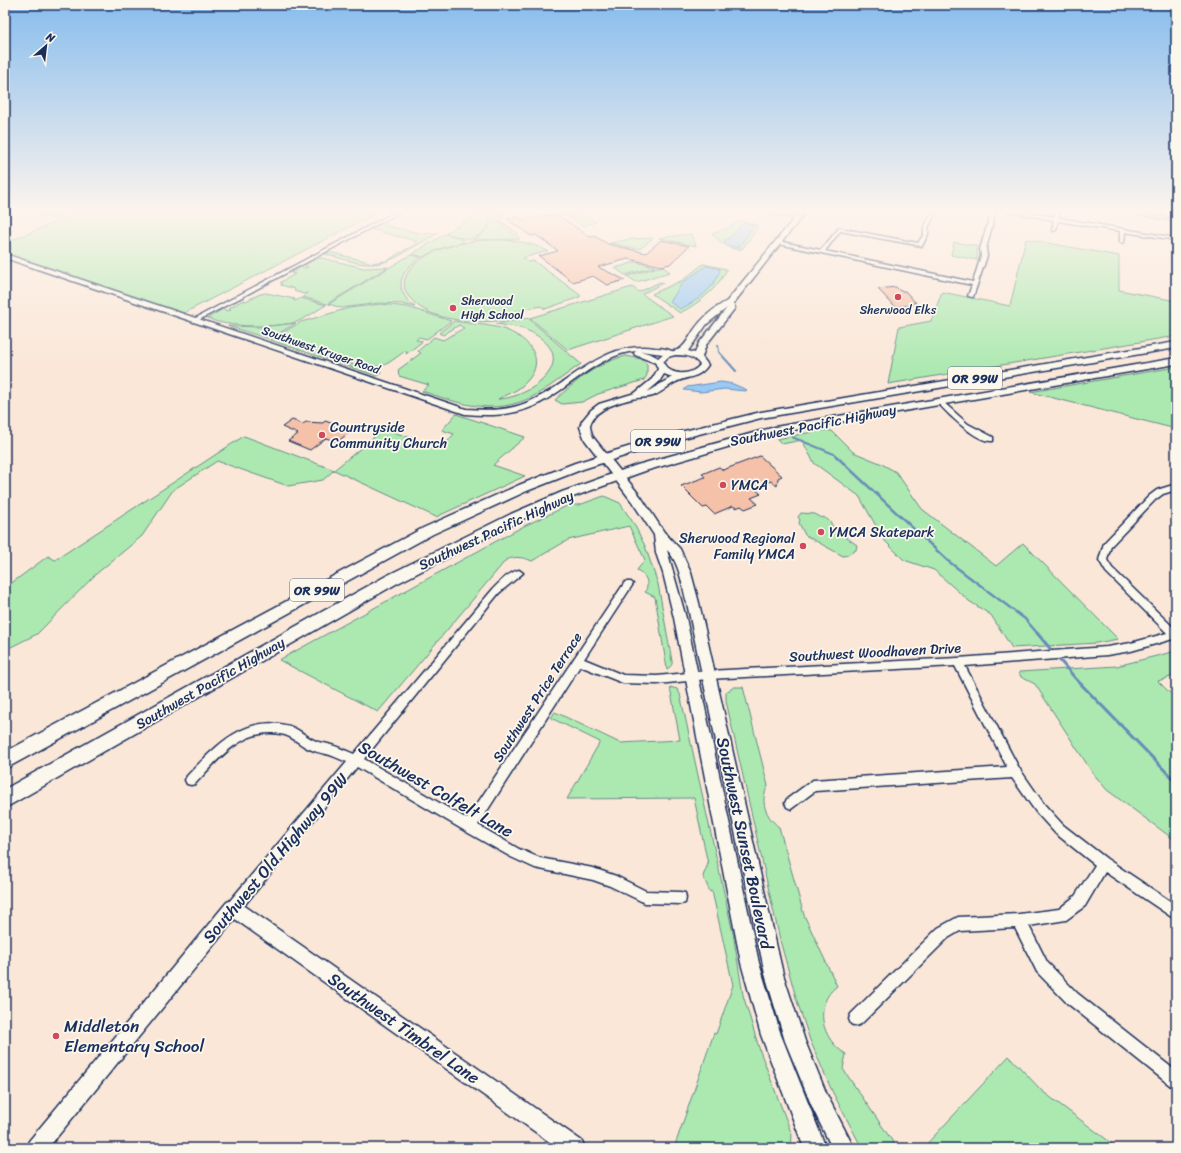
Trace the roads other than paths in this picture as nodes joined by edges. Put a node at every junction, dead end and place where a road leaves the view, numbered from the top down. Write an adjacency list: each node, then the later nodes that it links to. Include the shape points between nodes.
1 (28, 264): 9 (street, Southwest Kruger Road)
2 (301, 264): 9 (street)
3 (761, 264): 8 (main road)
4 (878, 264): 6 (street)
5 (981, 264): 6 (street)
6 (975, 284): 7 (street)
7 (971, 296)
8 (730, 303): 12 (main road, via 705,322 689,347); 14 (main road, via 731,308 702,345)
9 (195, 320): 11 (street, Southwest Kruger Road, via 451,407 477,412 505,411 534,403 599,359)
10 (1176, 345): 21 (highway, Southwest Pacific Highway / OR 99W, via 761,415)
11 (622, 352): 13 (street, Southwest Kruger Road, via 636,349); 16 (street, Southwest Kruger Road, via 641,354)
12 (680, 352): 13 (main road); 14 (main road)
13 (671, 353): 16 (main road, via 665,355)
14 (698, 357): 17 (main road, via 704,365 702,369)
15 (1176, 361): 19 (highway, Southwest Pacific Highway / OR 99W)
16 (660, 366): 17 (main road, via 674,375); 18 (main road, via 656,380)
17 (688, 376): 18 (main road, via 672,380 650,394)
18 (638, 394): 21 (main road, Southwest Sunset Boulevard, via 602,406 587,421 585,427 588,438)
19 (940, 402): 20 (street, via 965,426); 22 (highway, Southwest Pacific Highway / OR 99W, via 775,430 697,450)
20 (990, 439)
21 (603, 458): 22 (main road, Southwest Sunset Boulevard); 33 (highway, Southwest Pacific Highway / OR 99W, via 535,483 428,531)
22 (618, 476): 24 (main road, Southwest Sunset Boulevard, via 638,500); 36 (highway, Southwest Pacific Highway / OR 99W, via 516,517 415,567)
23 (1176, 487): 27 (street, via 1160,492 1152,498 1106,545 1103,560 1109,570)
24 (660, 535): 30 (main road, Southwest Sunset Boulevard, via 676,552 685,573); 31 (main road, Southwest Sunset Boulevard)
25 (519, 573): 32 (street, Southwest Old Highway 99W, via 496,591)
26 (628, 584): 28 (street, Southwest Price Terrace)
27 (1175, 635): 29 (street, Southwest Woodhaven Drive, via 1106,651)
28 (577, 661): 31 (street, Southwest Woodhaven Drive, via 623,679); 38 (street, Southwest Price Terrace)
29 (958, 662): 30 (street, Southwest Woodhaven Drive); 34 (street)
30 (708, 675): 31 (street, Southwest Woodhaven Drive); 46 (main road, Southwest Sunset Boulevard, via 774,974 795,1041)
31 (691, 677): 49 (main road, Southwest Sunset Boulevard, via 750,963 771,1036)
32 (355, 760): 35 (street, Southwest Colfelt Lane, via 332,750 314,746 288,731 272,728 238,736 219,751); 38 (street, Southwest Colfelt Lane); 41 (street, Southwest Old Highway 99W)
33 (5, 761)
34 (1015, 772): 37 (street, via 813,786); 39 (street, via 1040,808 1059,829)
35 (191, 780)
36 (5, 799)
37 (791, 803)
38 (469, 827): 40 (street, Southwest Colfelt Lane, via 515,854 540,864 593,874 612,880 645,897)
39 (1103, 863): 42 (street); 43 (street, via 1080,901 1061,915)
40 (680, 898)
41 (233, 908): 47 (street, Southwest Old Highway 99W); 48 (street, Southwest Timbrel Lane)
42 (1176, 913)
43 (1019, 921): 44 (street, via 958,924 943,933); 45 (street, via 1042,967 1072,998)
44 (856, 1019)
45 (1176, 1081)
46 (837, 1146)
47 (36, 1148)
48 (575, 1148)
49 (815, 1148)

